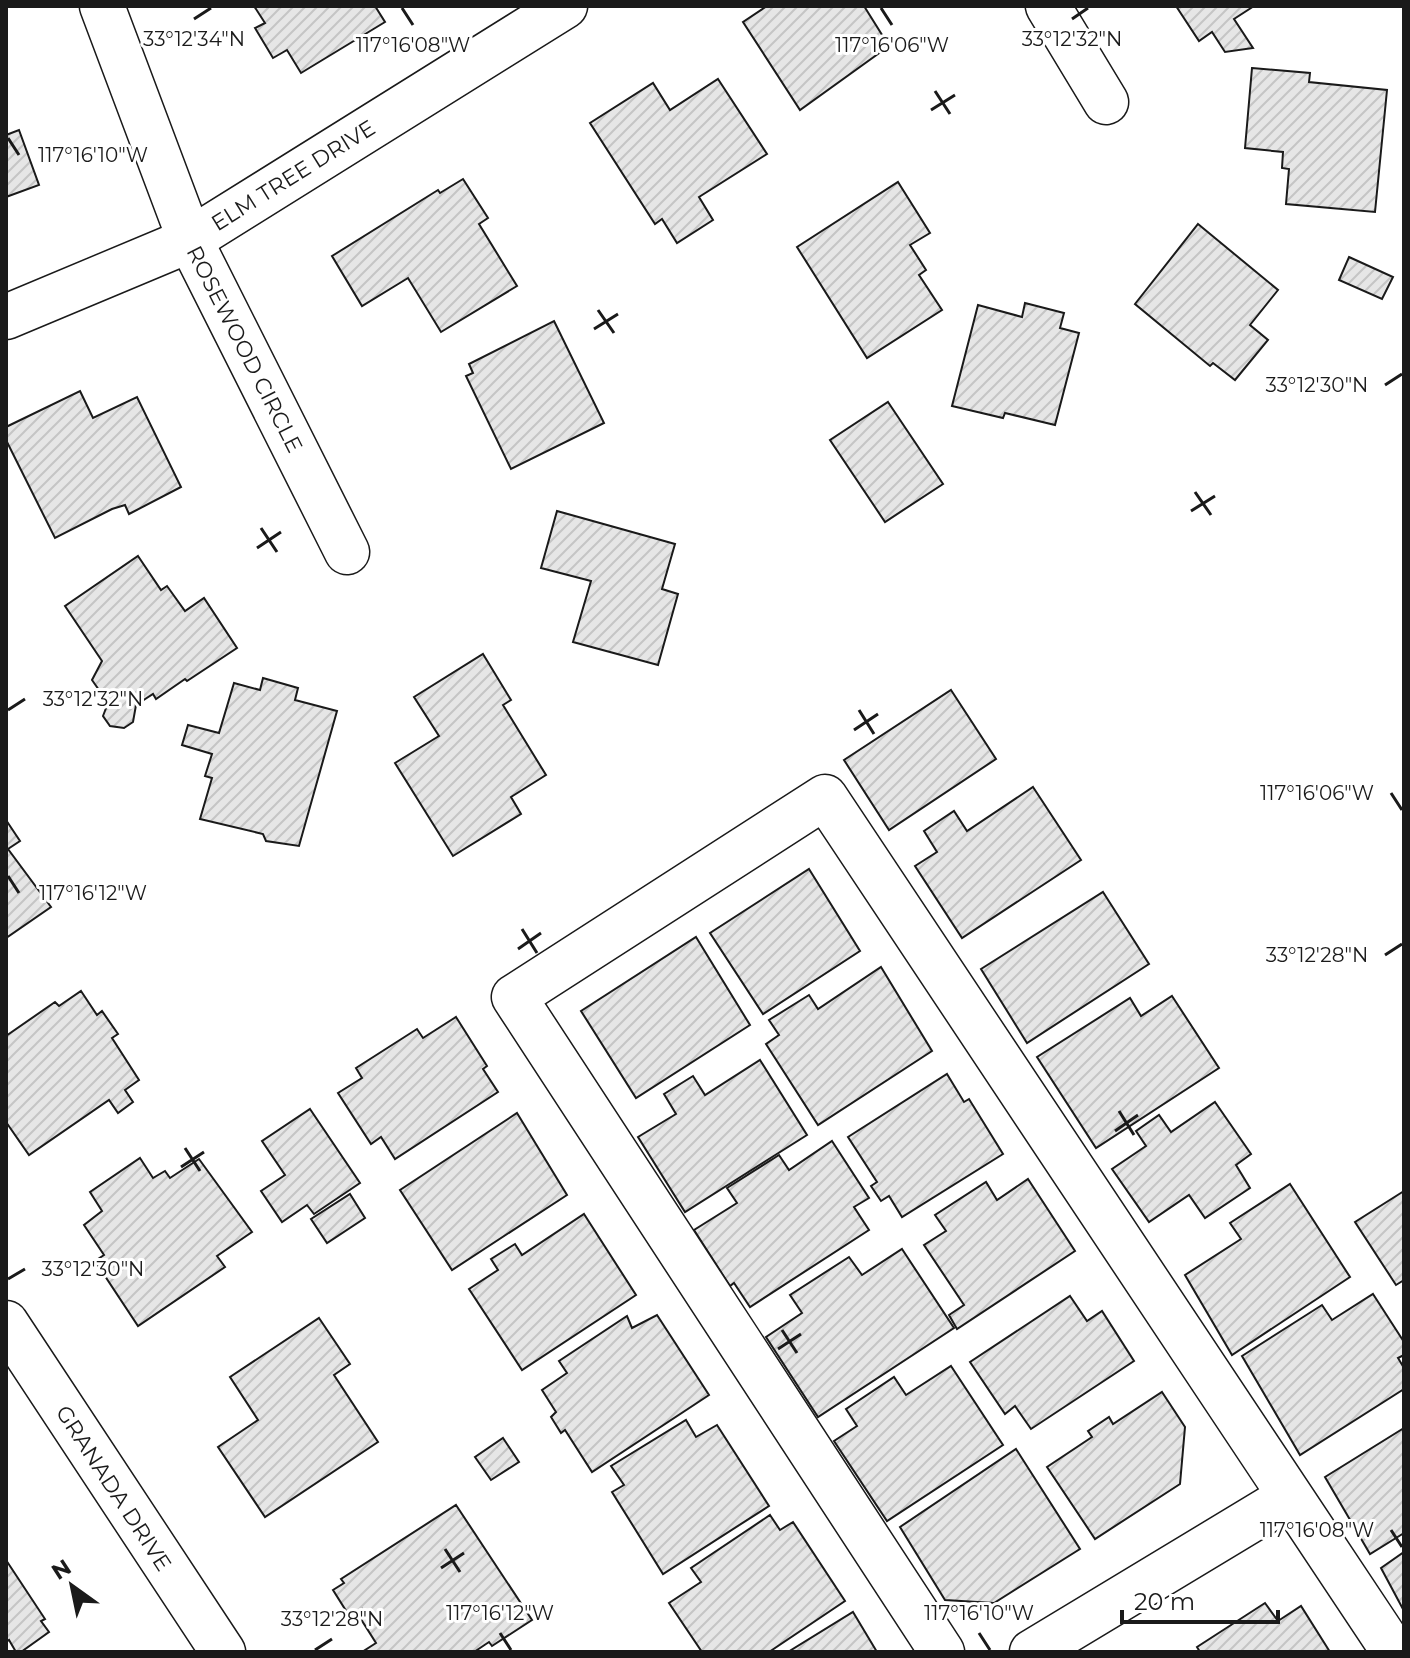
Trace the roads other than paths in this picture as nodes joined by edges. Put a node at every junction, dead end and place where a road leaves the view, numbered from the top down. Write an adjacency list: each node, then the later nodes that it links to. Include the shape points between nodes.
1 (102, 6): 5 (street, ROSEWOOD CIRCLE)
2 (565, 6): 5 (street, ELM TREE DRIVE)
3 (1048, 6): 4 (street)
4 (1106, 102)
5 (190, 240): 6 (street, ELM TREE DRIVE); 7 (street, ROSEWOOD CIRCLE)
6 (6, 317)
7 (347, 552)
8 (6, 1323): 10 (street, GRANADA DRIVE)
9 (1289, 1497): 11 (street, via 825,797 514,997); 12 (street); 13 (street)
10 (223, 1652)
11 (942, 1652)
12 (1032, 1652)
13 (1394, 1652)

